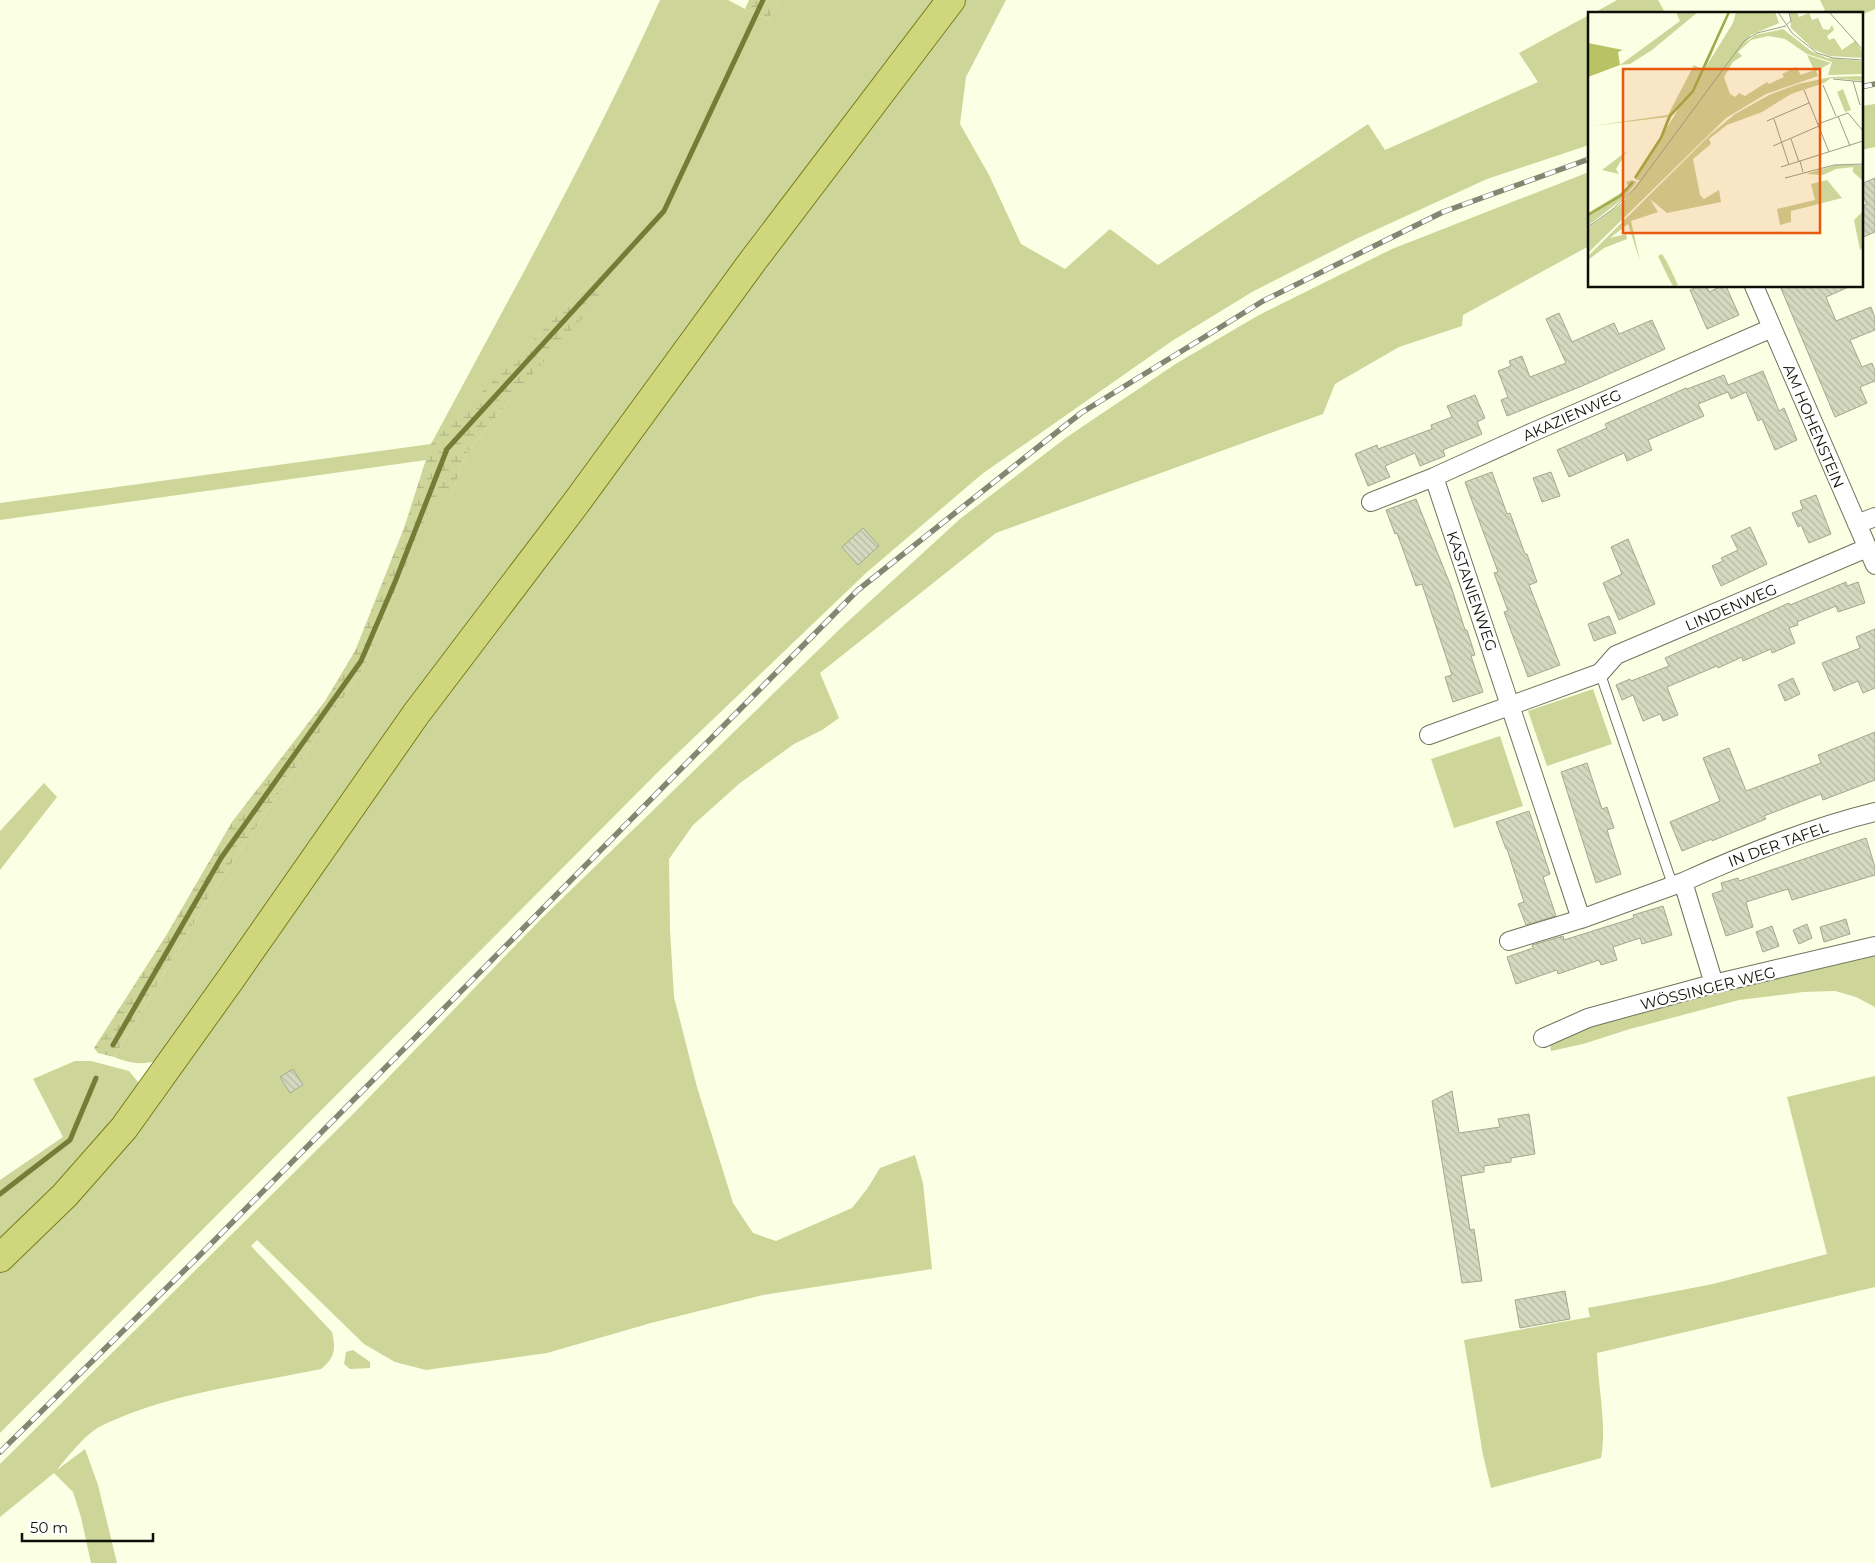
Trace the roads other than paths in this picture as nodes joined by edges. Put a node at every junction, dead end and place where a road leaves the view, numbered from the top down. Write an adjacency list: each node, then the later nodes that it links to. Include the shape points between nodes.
1 (951, 0): 20 (main road, via 416,714 124,1128 65,1195)
2 (1755, 288): 3 (street, AM HOHENSTEIN)
3 (1772, 328): 4 (street, AKAZIENWEG); 7 (street, AM HOHENSTEIN)
4 (1434, 477): 5 (street, AKAZIENWEG); 11 (street, KASTANIENWEG)
5 (1371, 502)
6 (1875, 517): 7 (street)
7 (1857, 524): 8 (street, AM HOHENSTEIN)
8 (1867, 548): 9 (street, AM HOHENSTEIN); 10 (street, LINDENWEG, via 1616,656)
9 (1875, 566)
10 (1600, 673): 11 (street); 14 (lane)
11 (1511, 705): 12 (street); 15 (street, KASTANIENWEG)
12 (1429, 735)
13 (1875, 812): 14 (street, IN DER TAFEL, via 1740,856)
14 (1678, 884): 15 (street, IN DER TAFEL); 18 (street)
15 (1581, 919): 16 (street, IN DER TAFEL)
16 (1509, 941)
17 (1875, 946): 18 (street, WÖSSINGER WEG)
18 (1714, 984): 19 (street, WÖSSINGER WEG, via 1588,1018)
19 (1543, 1038)
20 (0, 1258)

